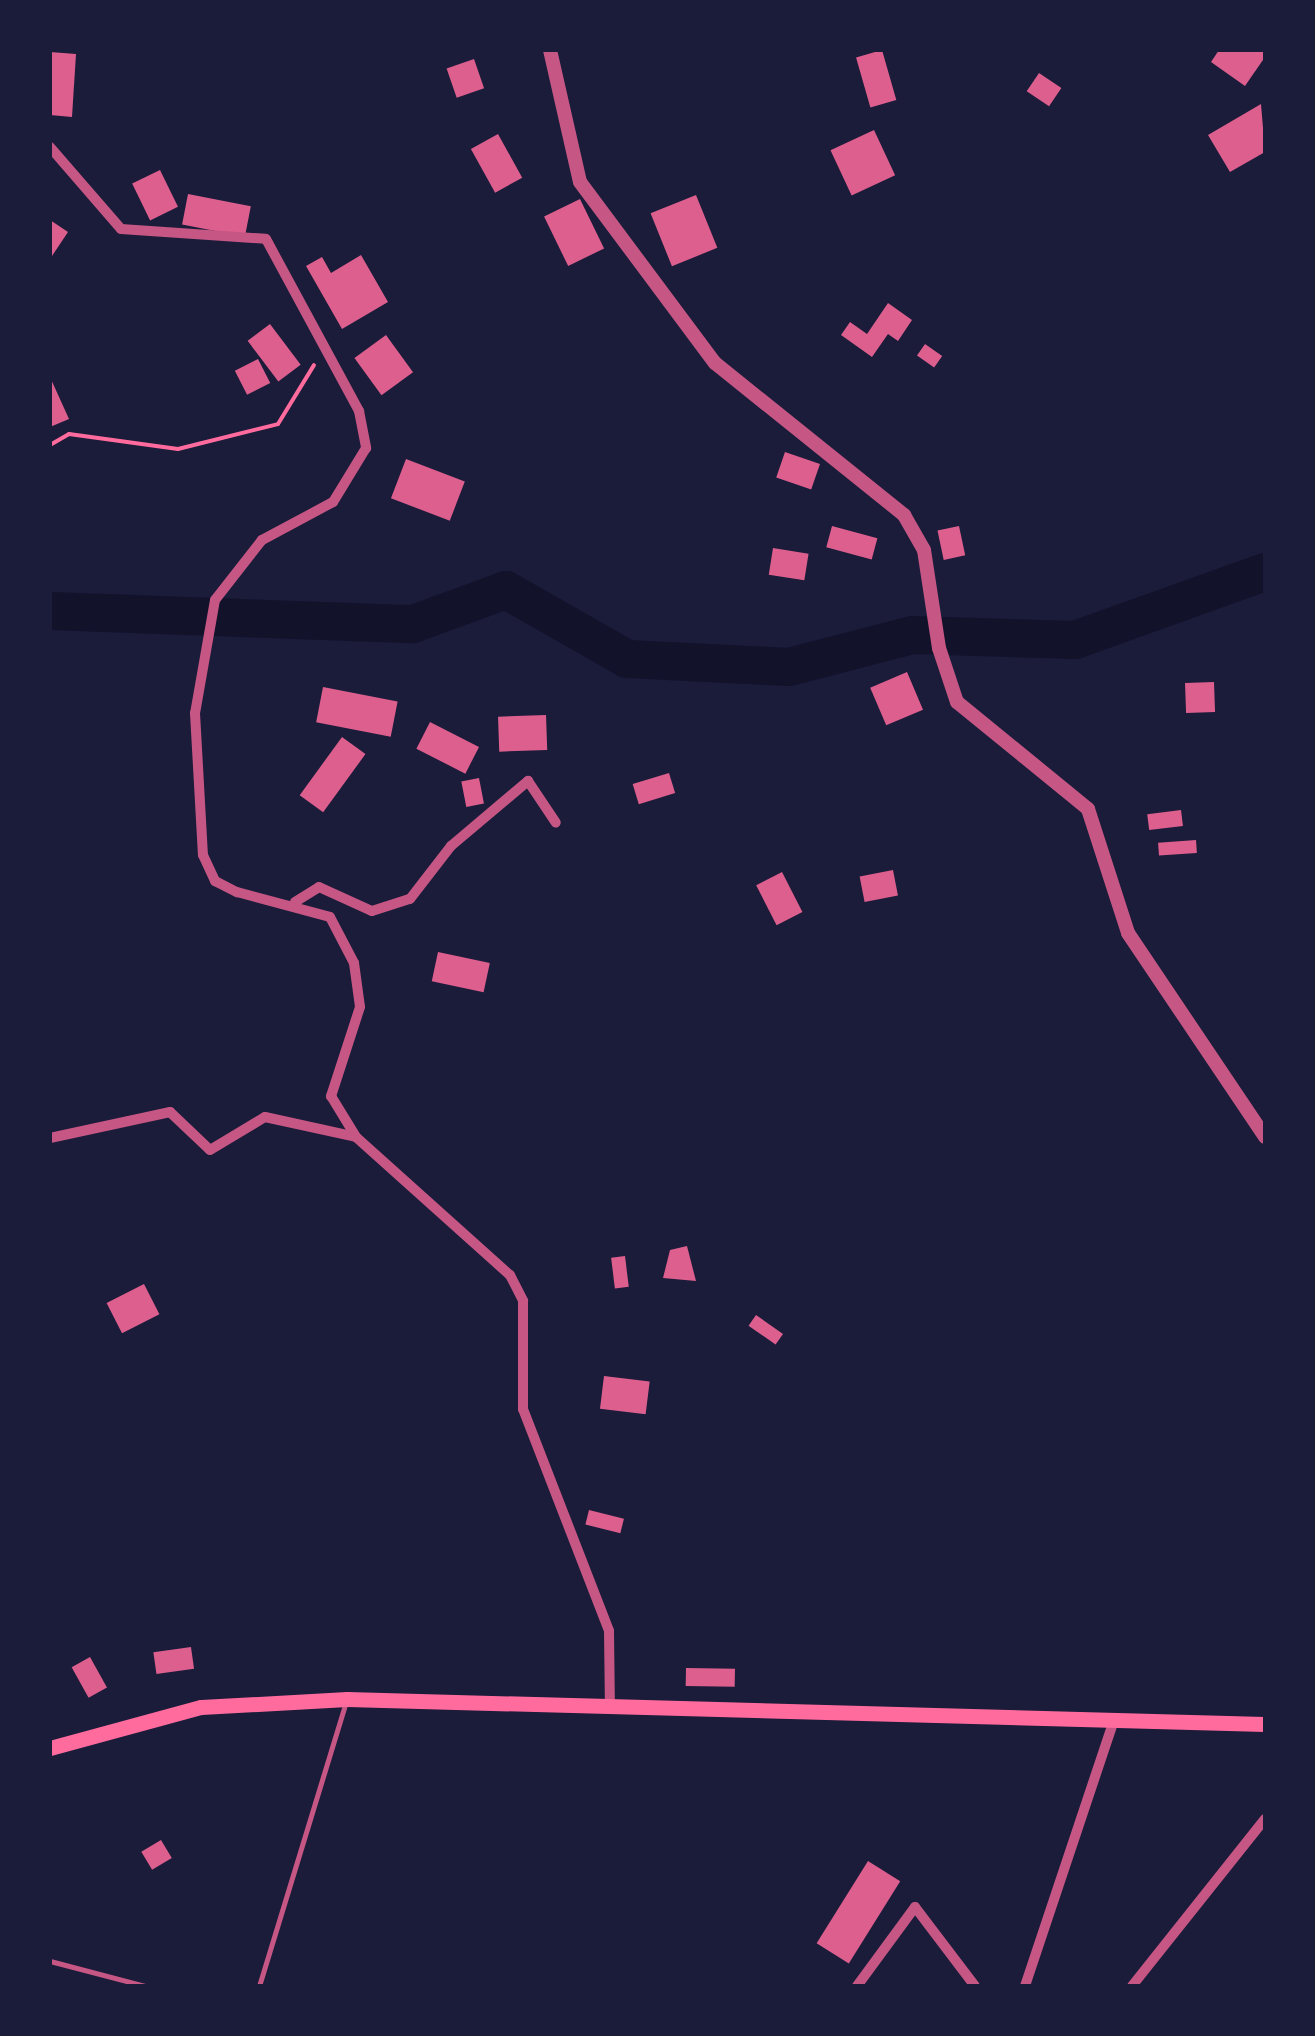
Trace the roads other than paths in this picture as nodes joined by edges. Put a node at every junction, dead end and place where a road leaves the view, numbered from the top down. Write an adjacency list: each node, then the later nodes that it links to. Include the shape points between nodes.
1 (550, 50): 6 (street, via 580,182 715,364 904,515 924,550 938,648 958,702 1088,809 1128,933)
2 (50, 147): 4 (street, via 121,229 266,239 325,348 366,448 334,502 262,540 215,600 206,640 195,713 203,855 215,880 237,892)
3 (556, 823): 4 (street, via 528,781 451,846 410,899 372,912 320,887)
4 (295, 902): 5 (street, via 330,917 354,963 360,1007 331,1096)
5 (356, 1137): 7 (street, via 266,1117 210,1150 170,1112); 9 (street, via 487,1253 523,1301 523,1409 609,1631)
6 (1265, 1137)
7 (50, 1138)
8 (347, 1699): 9 (main road); 12 (main road, via 201,1707); 16 (lane)
9 (610, 1708): 10 (main road)
10 (1112, 1723): 11 (main road); 19 (street)
11 (1265, 1724)
12 (50, 1748)
13 (1265, 1819): 20 (street)
14 (50, 1960): 15 (lane)
15 (145, 1986)
16 (259, 1986)
17 (857, 1986): 18 (street, via 915,1907)
18 (975, 1986)
19 (1025, 1986)
20 (1132, 1986)

